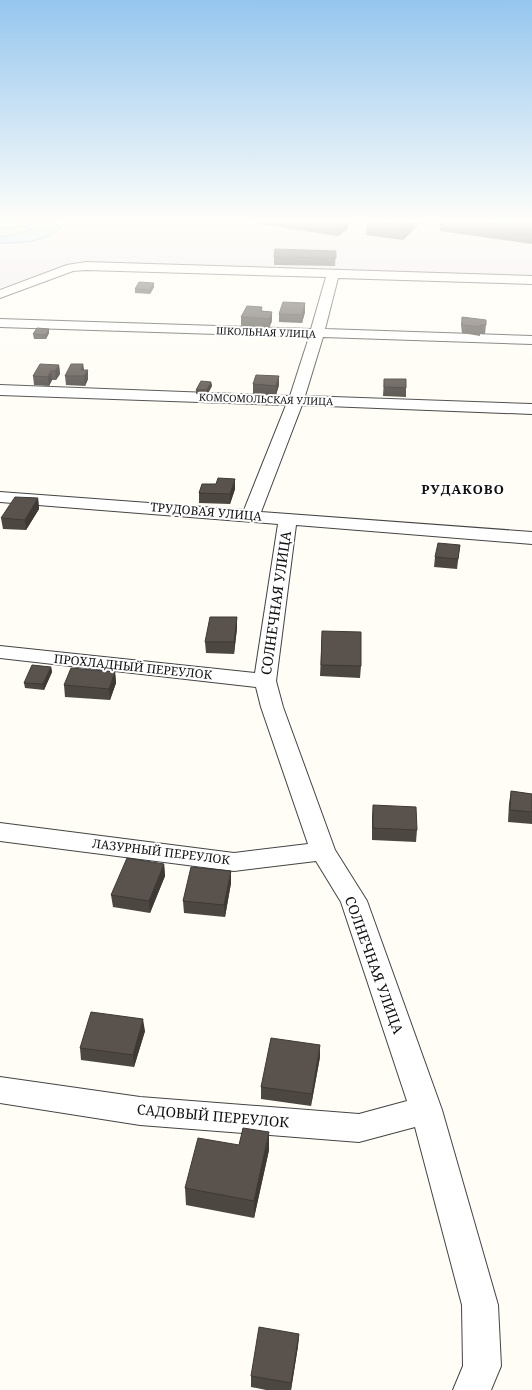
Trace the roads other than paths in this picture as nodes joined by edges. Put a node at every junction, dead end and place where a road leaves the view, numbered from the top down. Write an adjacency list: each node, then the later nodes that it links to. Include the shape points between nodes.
1 (19, 287): 3 (street)
2 (330, 287): 5 (street)
3 (0, 294)
4 (0, 322): 5 (street, ШКОЛЬНАЯ УЛИЦА)
5 (317, 333): 6 (street, ШКОЛЬНАЯ УЛИЦА); 8 (street)
6 (532, 340)
7 (0, 390): 8 (street, КОМСОМОЛЬСКАЯ УЛИЦА)
8 (296, 400): 9 (street, КОМСОМОЛЬСКАЯ УЛИЦА); 11 (street)
9 (532, 410)
10 (0, 497): 11 (street, ТРУДОВАЯ УЛИЦА)
11 (251, 515): 12 (street, ТРУДОВАЯ УЛИЦА)
12 (288, 520): 13 (street, ТРУДОВАЯ УЛИЦА); 15 (street, СОЛНЕЧНАЯ УЛИЦА)
13 (532, 538)
14 (0, 652): 15 (street, ПРОХЛАДНЫЙ ПЕРЕУЛОК)
15 (266, 681): 17 (street, СОЛНЕЧНАЯ УЛИЦА, via 272,706)
16 (0, 832): 17 (street, ЛАЗУРНЫЙ ПЕРЕУЛОК, via 234,862)
17 (323, 851): 19 (street, СОЛНЕЧНАЯ УЛИЦА, via 354,901)
18 (0, 1090): 19 (street, САДОВЫЙ ПЕРЕУЛОК, via 140,1111 359,1128)
19 (426, 1110): 20 (street, СОЛНЕЧНАЯ УЛИЦА, via 480,1305 482,1366)
20 (472, 1390)

